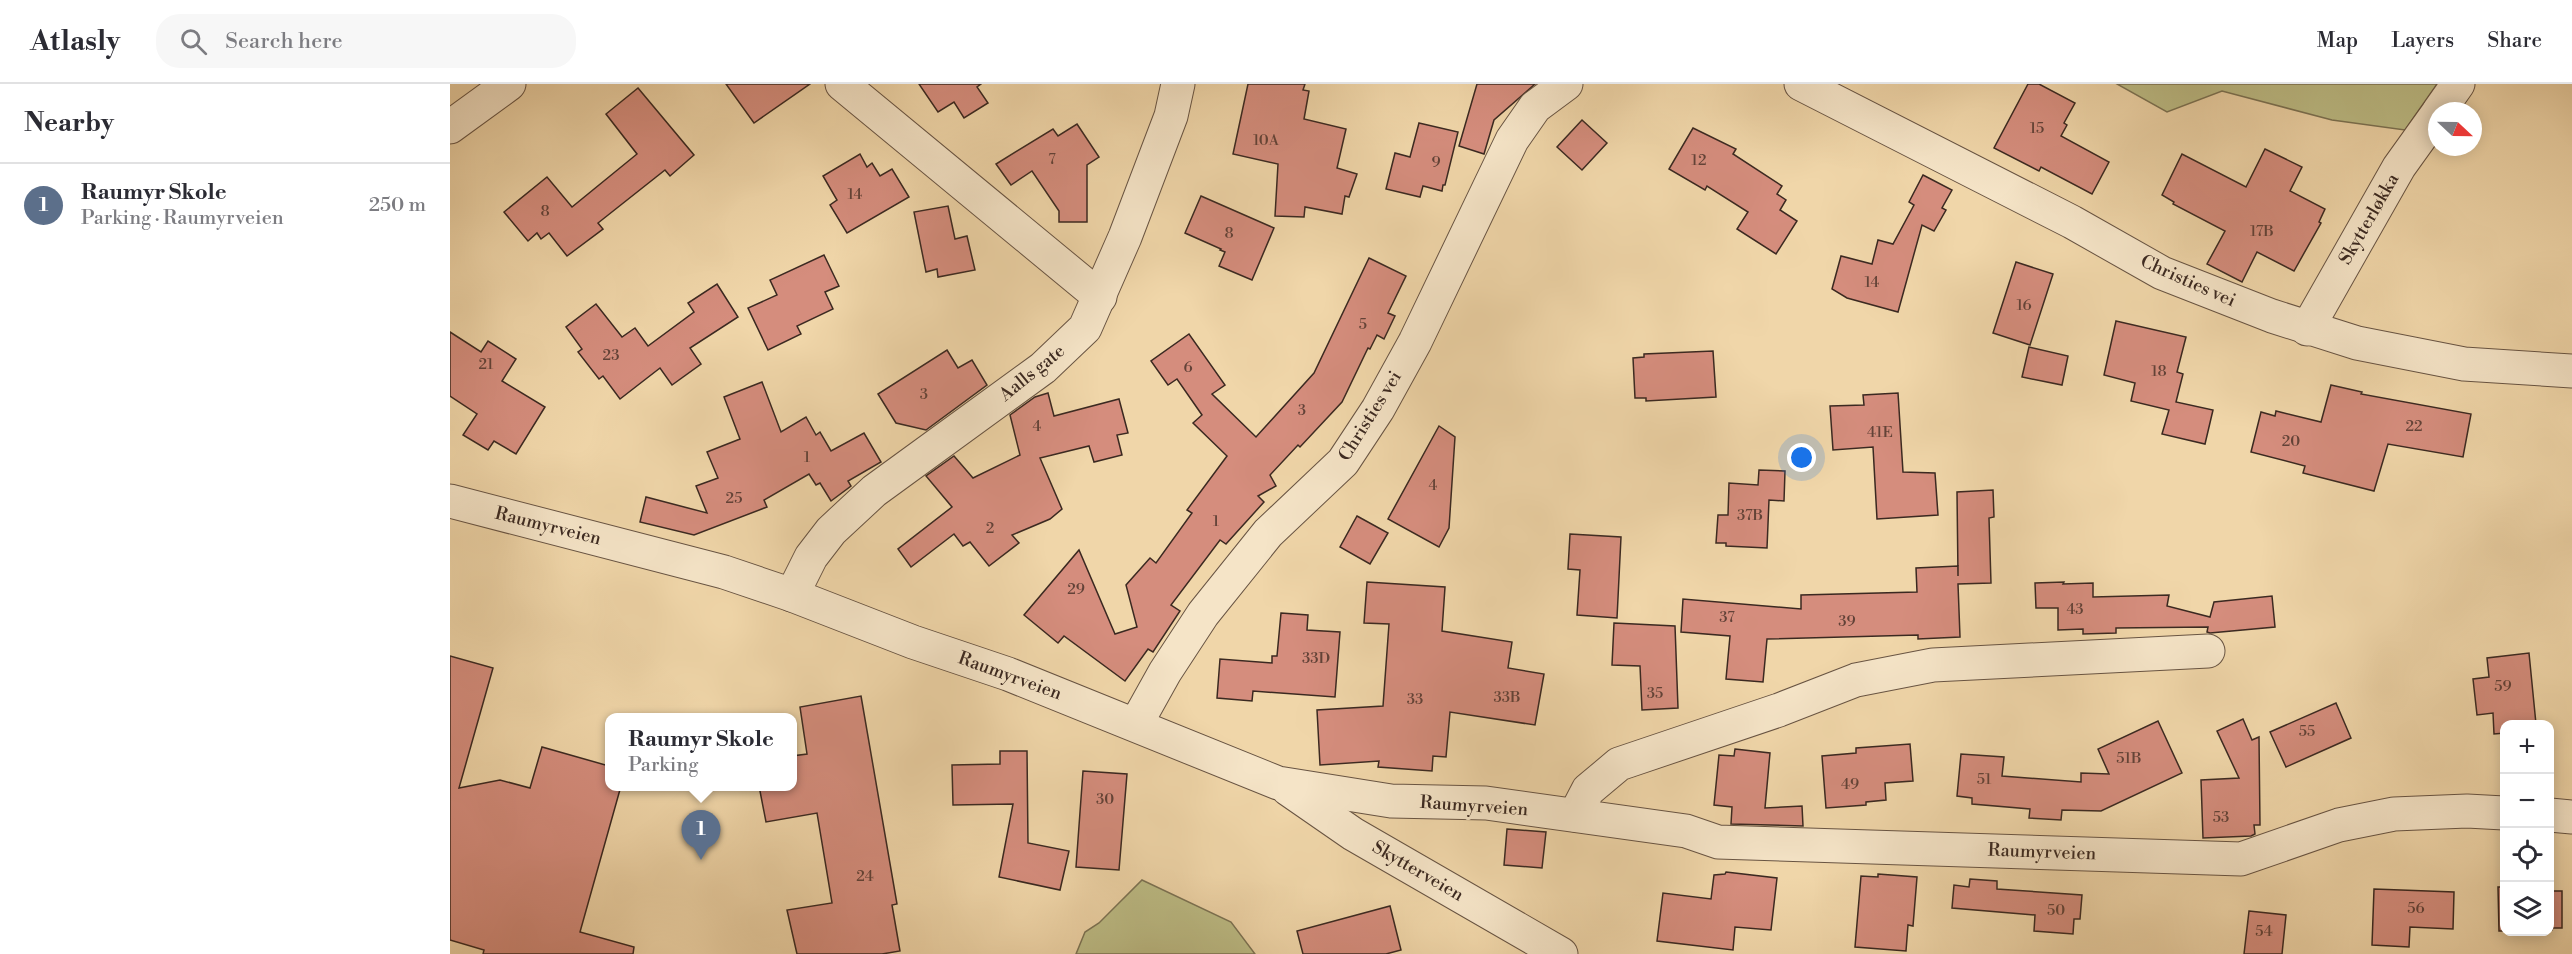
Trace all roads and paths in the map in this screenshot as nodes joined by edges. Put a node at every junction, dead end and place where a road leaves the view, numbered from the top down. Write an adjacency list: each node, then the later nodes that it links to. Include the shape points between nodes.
1 (509, 84): 9 (street)
2 (842, 84): 10 (street)
3 (1178, 84): 10 (street, Aalls gate, via 1171,116)
4 (1566, 84): 16 (street, Christies vei, via 1535,107 1512,140 1415,342 1355,445 1343,462 1268,533 1203,614)
5 (1801, 84): 11 (street, Christies vei, via 2072,222 2162,273)
6 (2458, 84): 7 (street, Skytterløkka)
7 (2445, 102)
8 (2428, 126): 11 (street, Skytterløkka, via 2399,167)
9 (450, 127)
10 (1100, 297): 14 (street, Aalls gate, via 1085,328 1043,368 873,491 831,531)
11 (2307, 329): 12 (street, Christies vei, via 2357,343 2464,363)
12 (2572, 371)
13 (450, 501): 14 (street, Raumyrveien, via 724,572)
14 (792, 595): 16 (street, Raumyrveien)
15 (2208, 651): 19 (street, via 1933,665 1856,680 1619,764 1588,790)
16 (1136, 724): 17 (street, Raumyrveien)
17 (1278, 783): 19 (street, Raumyrveien, via 1391,801 1486,803); 22 (street, Skytterveien, via 1353,834)
18 (2500, 813): 19 (street, Raumyrveien, via 2394,813 2339,825 2241,859 1718,842 1686,831)
19 (1575, 815)
20 (2554, 815): 21 (street)
21 (2572, 817)
22 (1561, 954)

